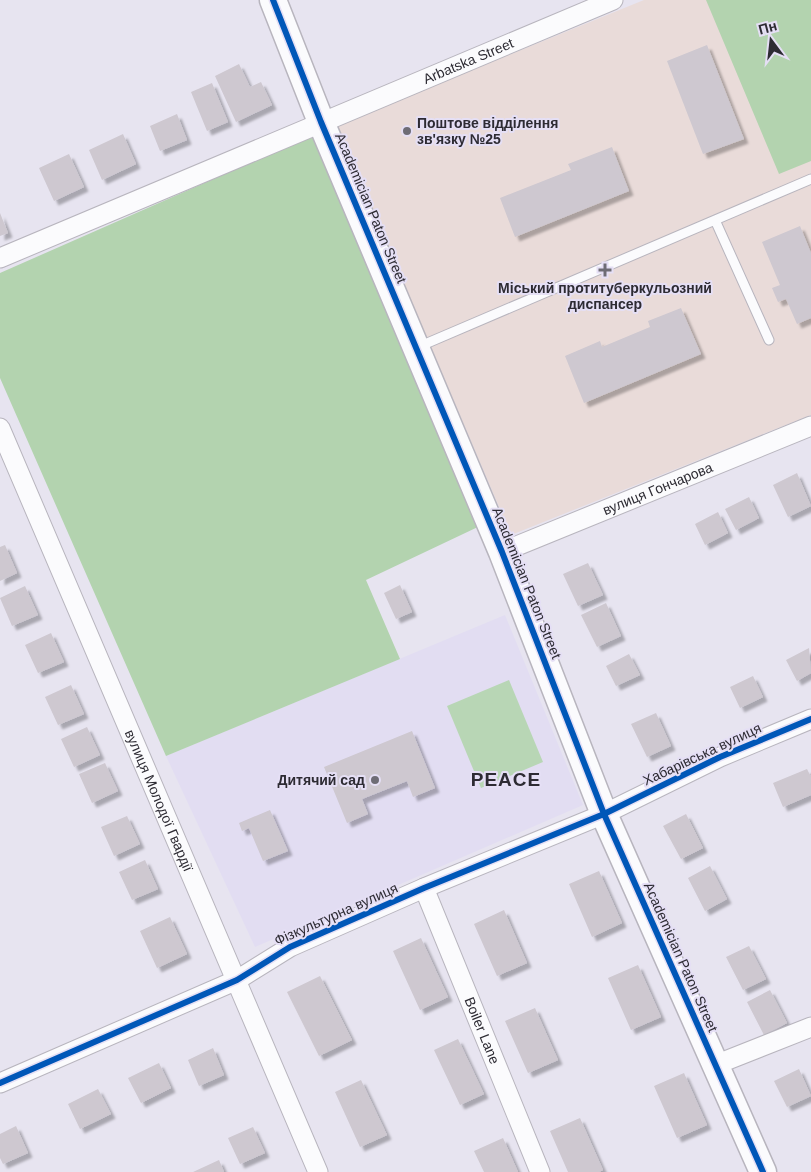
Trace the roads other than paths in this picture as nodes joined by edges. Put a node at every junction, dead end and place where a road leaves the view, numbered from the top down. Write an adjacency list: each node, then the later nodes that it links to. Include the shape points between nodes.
1 (273, 0): 3 (street, Academician Paton Street)
2 (613, 0): 3 (street, Arbatska Street)
3 (321, 122): 6 (street, Arbatska Street); 8 (street, Academician Paton Street)
4 (811, 179): 5 (lane)
5 (715, 220): 7 (lane); 8 (lane)
6 (0, 258)
7 (769, 340)
8 (416, 348): 11 (street, Academician Paton Street)
9 (811, 426): 11 (street, вулиця Гончарова)
10 (0, 428): 15 (street, вулиця Молодої Гвардії)
11 (502, 552): 13 (street, Academician Paton Street)
12 (811, 719): 13 (street, Хабарівська вулиця, via 720,757)
13 (604, 814): 14 (street, Фізкультурна вулиця); 17 (street, Academician Paton Street)
14 (424, 888): 15 (street, Фізкультурна вулиця, via 290,948); 20 (street, Boiler Lane)
15 (237, 980): 18 (street, Фізкультурна вулиця); 19 (street, вулиця Молодої Гвардії)
16 (811, 1027): 17 (street)
17 (715, 1065): 21 (street, Academician Paton Street)
18 (0, 1083)
19 (318, 1172)
20 (540, 1172)
21 (763, 1172)

